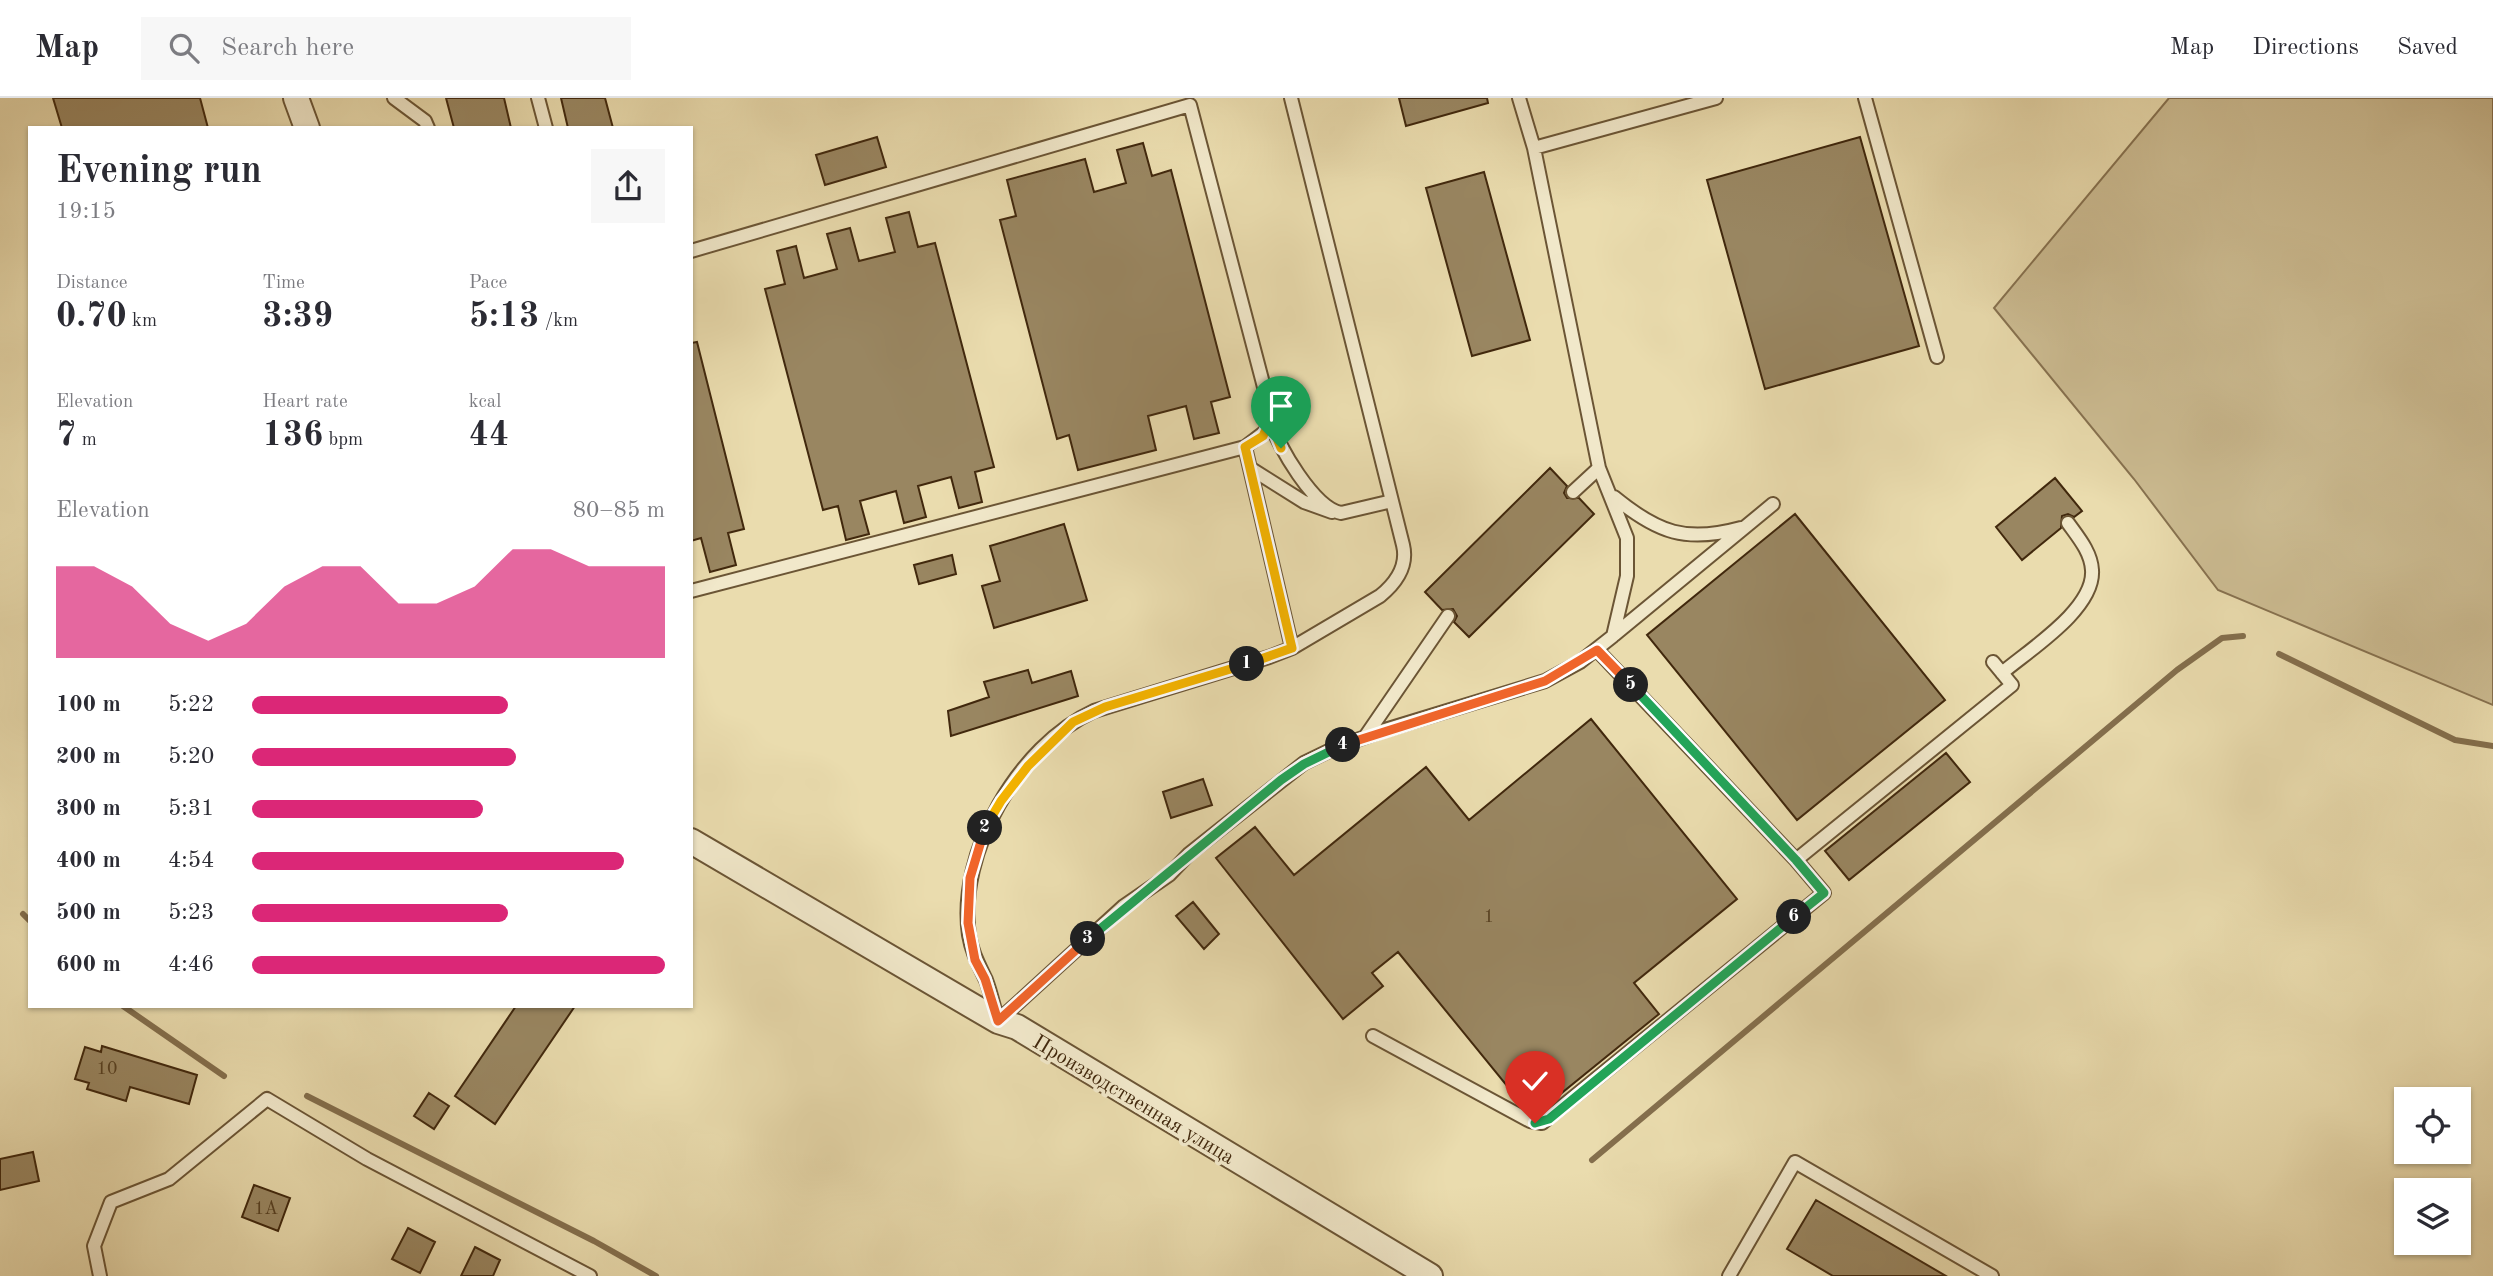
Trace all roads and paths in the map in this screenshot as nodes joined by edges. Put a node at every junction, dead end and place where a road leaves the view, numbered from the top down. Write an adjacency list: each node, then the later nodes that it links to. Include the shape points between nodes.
1 (296, 98): 8 (street)
2 (394, 98): 9 (lane)
3 (538, 98): 10 (lane)
4 (1291, 98): 20 (lane)
5 (1519, 98): 11 (lane)
6 (1716, 98): 11 (lane)
7 (1865, 98): 13 (lane)
8 (306, 126)
9 (427, 126)
10 (545, 126)
11 (1534, 148): 17 (lane)
12 (693, 250): 14 (lane, via 1190,105 1270,405)
13 (1937, 357)
14 (1270, 421): 15 (lane, via 1263,436); 22 (lane, via 1292,464 1317,496)
15 (1245, 447): 16 (lane); 25 (lane)
16 (1250, 468): 22 (lane, via 1304,502); 28 (lane)
17 (1599, 468): 18 (lane); 19 (lane)
18 (1573, 492)
19 (1611, 494): 24 (lane, via 1644,518 1684,536 1713,536); 27 (lane, via 1628,538 1629,557)
20 (1392, 501): 22 (lane); 28 (lane, via 1405,556 1396,579 1373,602)
21 (1773, 504): 24 (lane)
22 (1337, 512)
23 (2067, 523): 31 (lane, via 2091,563 2087,595 2065,620)
24 (1746, 527): 27 (lane)
25 (693, 590)
26 (1448, 616): 32 (lane)
27 (1613, 636): 29 (lane)
28 (1292, 648): 35 (lane, via 1084,716 1045,748 1010,789 978,844 967,910 975,960)
29 (1597, 650): 32 (lane, via 1545,681); 34 (lane)
30 (1993, 662): 31 (lane)
31 (2002, 673): 34 (lane, via 2012,685)
32 (1365, 737): 35 (lane, via 1321,754 1281,780 1169,875 1124,906)
33 (693, 842): 35 (street, Производственная улица)
34 (1796, 860): 36 (lane, via 1824,893 1542,1123 1530,1121)
35 (998, 1021): 39 (street, Производственная улица, via 1017,1027)
36 (1373, 1035)
37 (100, 1276): 38 (lane, via 94,1246 111,1202 169,1179 267,1099 367,1159)
38 (590, 1276)
39 (1430, 1276)
40 (1729, 1276): 41 (lane, via 1795,1162)
41 (1992, 1276)

